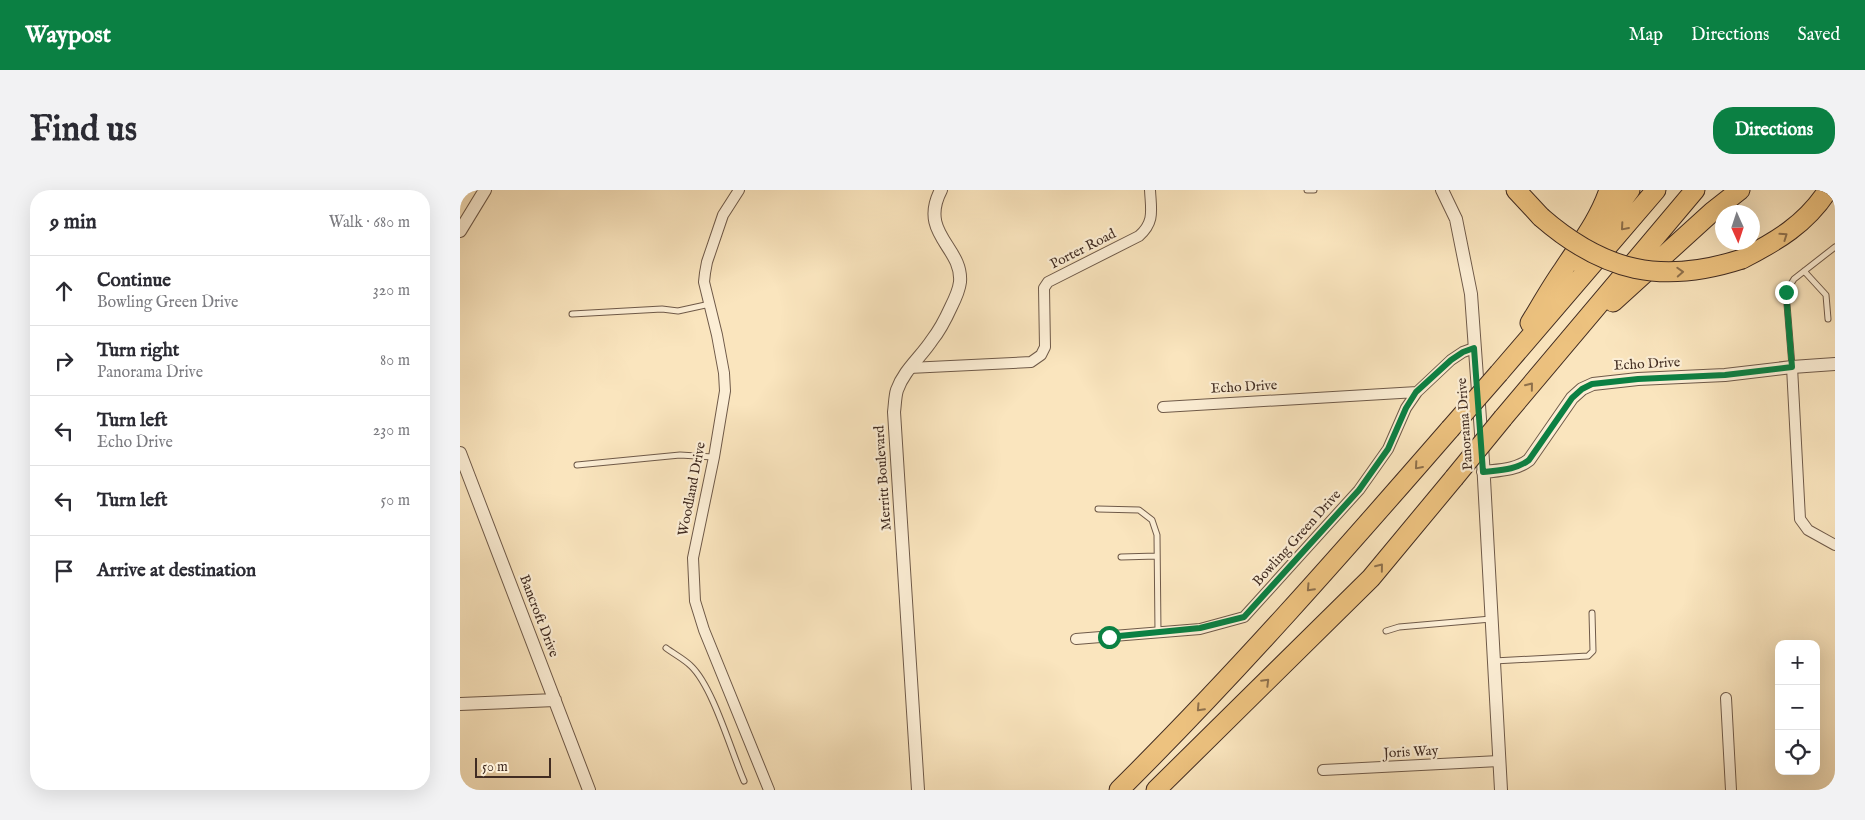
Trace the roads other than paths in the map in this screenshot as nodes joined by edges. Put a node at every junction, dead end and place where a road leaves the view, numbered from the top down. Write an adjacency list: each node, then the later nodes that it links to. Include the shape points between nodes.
1 (485, 190): 15 (street)
2 (739, 190): 18 (street, Woodland Drive, via 723,215 706,262 704,282)
3 (941, 190): 25 (street, Merritt Boulevard, via 936,204 936,225 956,259 960,282 948,315 933,340)
4 (1150, 190): 25 (street, Porter Road, via 1151,218 1139,236 1048,282 1044,288 1045,347 1041,355 1031,362)
5 (1307, 190): 6 (lane)
6 (1314, 190)
7 (1442, 190): 21 (street, Panorama Drive, via 1456,219 1471,294)
8 (1516, 190): 14 (highway, one-way to 14, bridge, via 1541,218 1594,256 1653,272 1696,271 1742,259 1790,232)
9 (1609, 190): 26 (highway, via 1592,228)
10 (1630, 190): 26 (highway)
11 (1656, 190): 26 (highway, one-way to 26)
12 (1695, 190): 22 (highway)
13 (1740, 190): 22 (highway)
14 (1828, 190)
15 (460, 231)
16 (1835, 247): 17 (lane)
17 (1804, 271): 20 (lane, via 1826,295); 24 (lane, via 1786,292)
18 (710, 304): 19 (lane, via 678,311); 30 (street, Woodland Drive, via 725,391)
19 (572, 314)
20 (1828, 319)
21 (1474, 348): 27 (street, Bowling Green Drive, via 1451,360); 32 (street, Panorama Drive)
22 (1556, 353): 54 (highway, one-way to 22, bridge, via 1371,578)
23 (1835, 364): 24 (street, Echo Drive)
24 (1792, 367): 32 (street, Echo Drive, via 1592,384 1572,398 1522,466); 34 (street, via 1800,519 1808,530)
25 (909, 368): 52 (street, Merritt Boulevard, via 897,390 894,412)
26 (1499, 373): 53 (highway, one-way to 53, bridge, via 1345,550 1180,730)
27 (1416, 392): 28 (street, Echo Drive); 40 (street, Bowling Green Drive, via 1388,449 1359,490 1244,617 1200,628)
28 (1163, 406)
29 (460, 453): 45 (street, Bancroft Drive)
30 (714, 458): 31 (lane, via 680,455); 51 (street, Woodland Drive, via 693,558 695,601)
31 (578, 465)
32 (1483, 472): 38 (street, Panorama Drive)
33 (1098, 509): 35 (lane, via 1139,510 1152,520 1157,535)
34 (1835, 545)
35 (1157, 556): 36 (lane); 40 (lane)
36 (1120, 557)
37 (1592, 613): 43 (lane, via 1593,651 1588,656)
38 (1491, 619): 39 (lane); 43 (street, Panorama Drive)
39 (1386, 631)
40 (1158, 633): 41 (street, Bowling Green Drive)
41 (1076, 640)
42 (666, 648): 49 (lane, via 699,676)
43 (1494, 660): 47 (street, Panorama Drive)
44 (1726, 698): 56 (street)
45 (555, 700): 46 (street); 50 (street, Bancroft Drive)
46 (460, 704)
47 (1499, 761): 48 (street, Joris Way); 55 (street, Panorama Drive)
48 (1324, 770)
49 (744, 781)
50 (589, 790)
51 (768, 790)
52 (918, 790)
53 (1119, 790)
54 (1156, 790)
55 (1501, 790)
56 (1731, 790)

